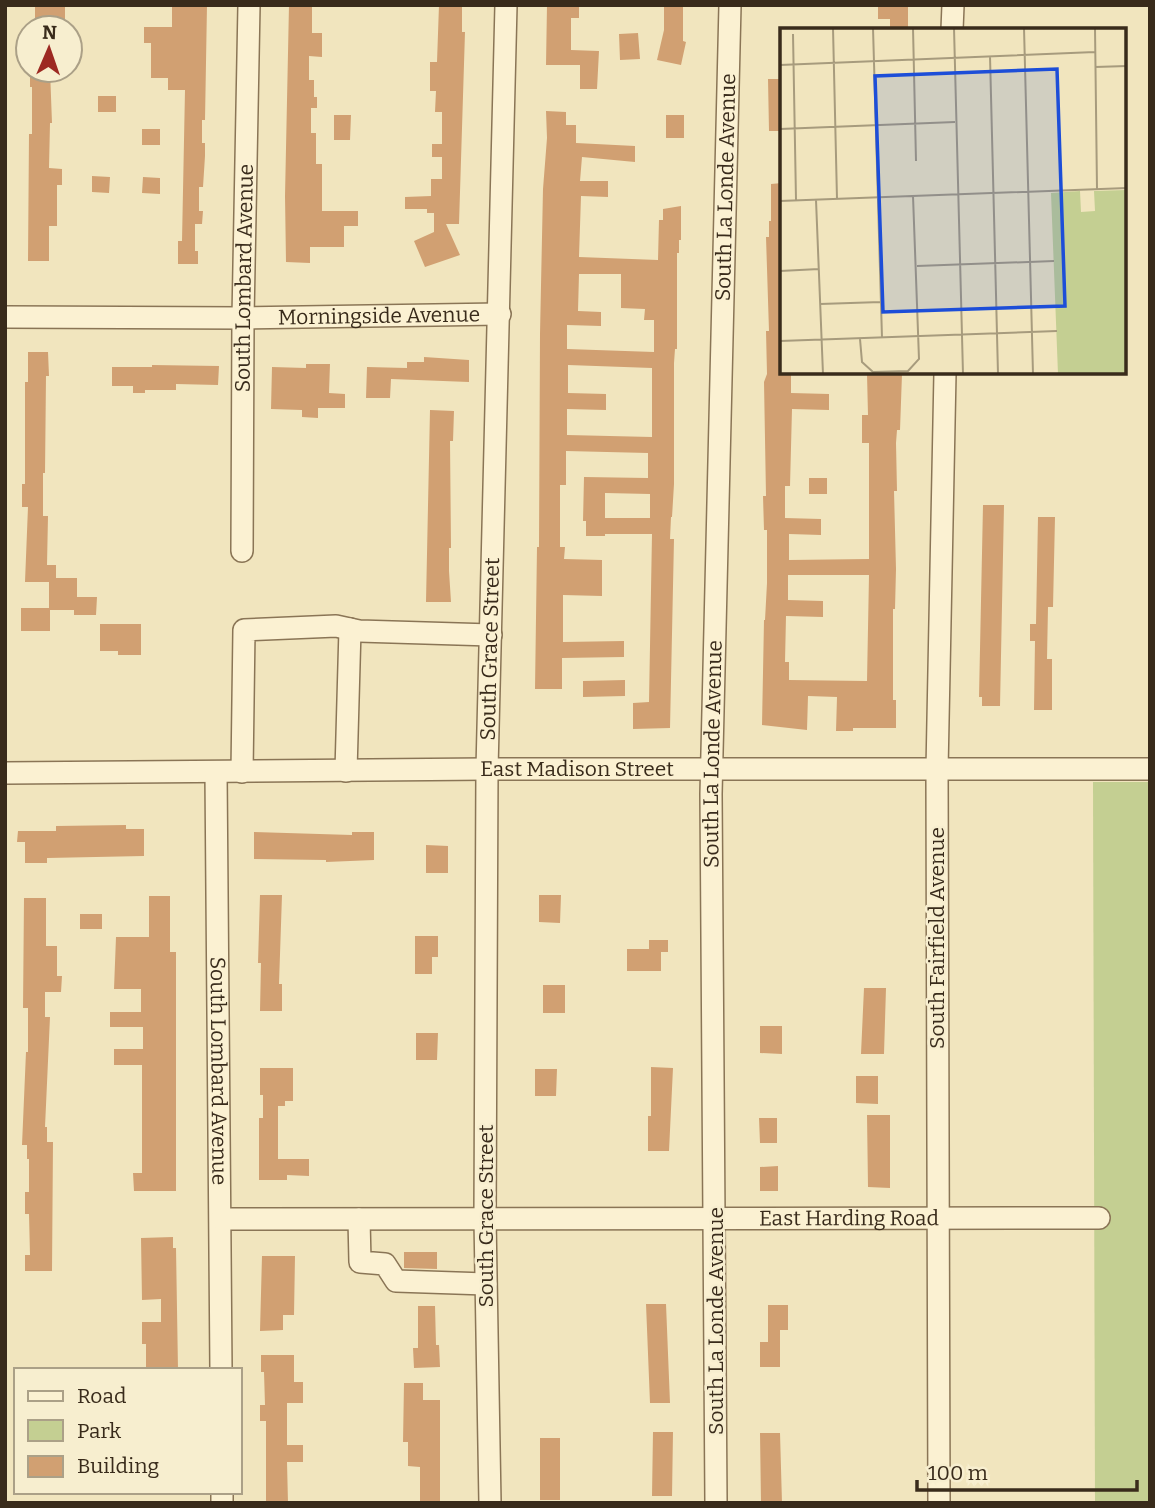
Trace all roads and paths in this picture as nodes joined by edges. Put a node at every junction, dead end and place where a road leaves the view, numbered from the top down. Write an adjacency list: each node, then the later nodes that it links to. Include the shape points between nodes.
1 (249, 5): 8 (street, South Lombard Avenue)
2 (506, 5): 6 (street, South Grace Street)
3 (730, 5): 15 (street, South La Londe Avenue)
4 (953, 5): 5 (street)
5 (953, 28)
6 (500, 314): 8 (street, Morningside Avenue); 12 (street, South Grace Street)
7 (5, 317): 8 (street, Morningside Avenue)
8 (243, 318): 10 (street, South Lombard Avenue)
9 (945, 374): 16 (street, South Fairfield Avenue)
10 (243, 551)
11 (350, 629): 12 (street); 17 (street); 18 (street, via 244,630)
12 (491, 635): 13 (street, South Grace Street)
13 (487, 769): 15 (street, East Madison Street); 17 (street, East Madison Street); 25 (street, South Grace Street)
14 (1150, 769): 16 (street, East Madison Street)
15 (713, 770): 16 (street, East Madison Street); 26 (street, South La Londe Avenue)
16 (937, 770): 21 (street, South Fairfield Avenue)
17 (346, 771): 18 (street, East Madison Street)
18 (242, 772): 20 (street, East Madison Street)
19 (5, 773): 20 (street, East Madison Street)
20 (216, 773): 23 (street, South Lombard Avenue)
21 (938, 1218): 22 (street, East Harding Road); 26 (street, East Harding Road); 31 (street, South Fairfield Avenue)
22 (1099, 1218)
23 (221, 1219): 24 (street, East Harding Road); 28 (street, South Lombard Avenue)
24 (359, 1219): 25 (street, East Harding Road); 27 (street, via 360,1262 385,1264 396,1282)
25 (485, 1219): 26 (street, East Harding Road); 27 (street, South Grace Street)
26 (715, 1219): 30 (street, South La Londe Avenue)
27 (486, 1284): 29 (street, South Grace Street)
28 (221, 1368)
29 (490, 1503)
30 (716, 1503)
31 (939, 1503)

